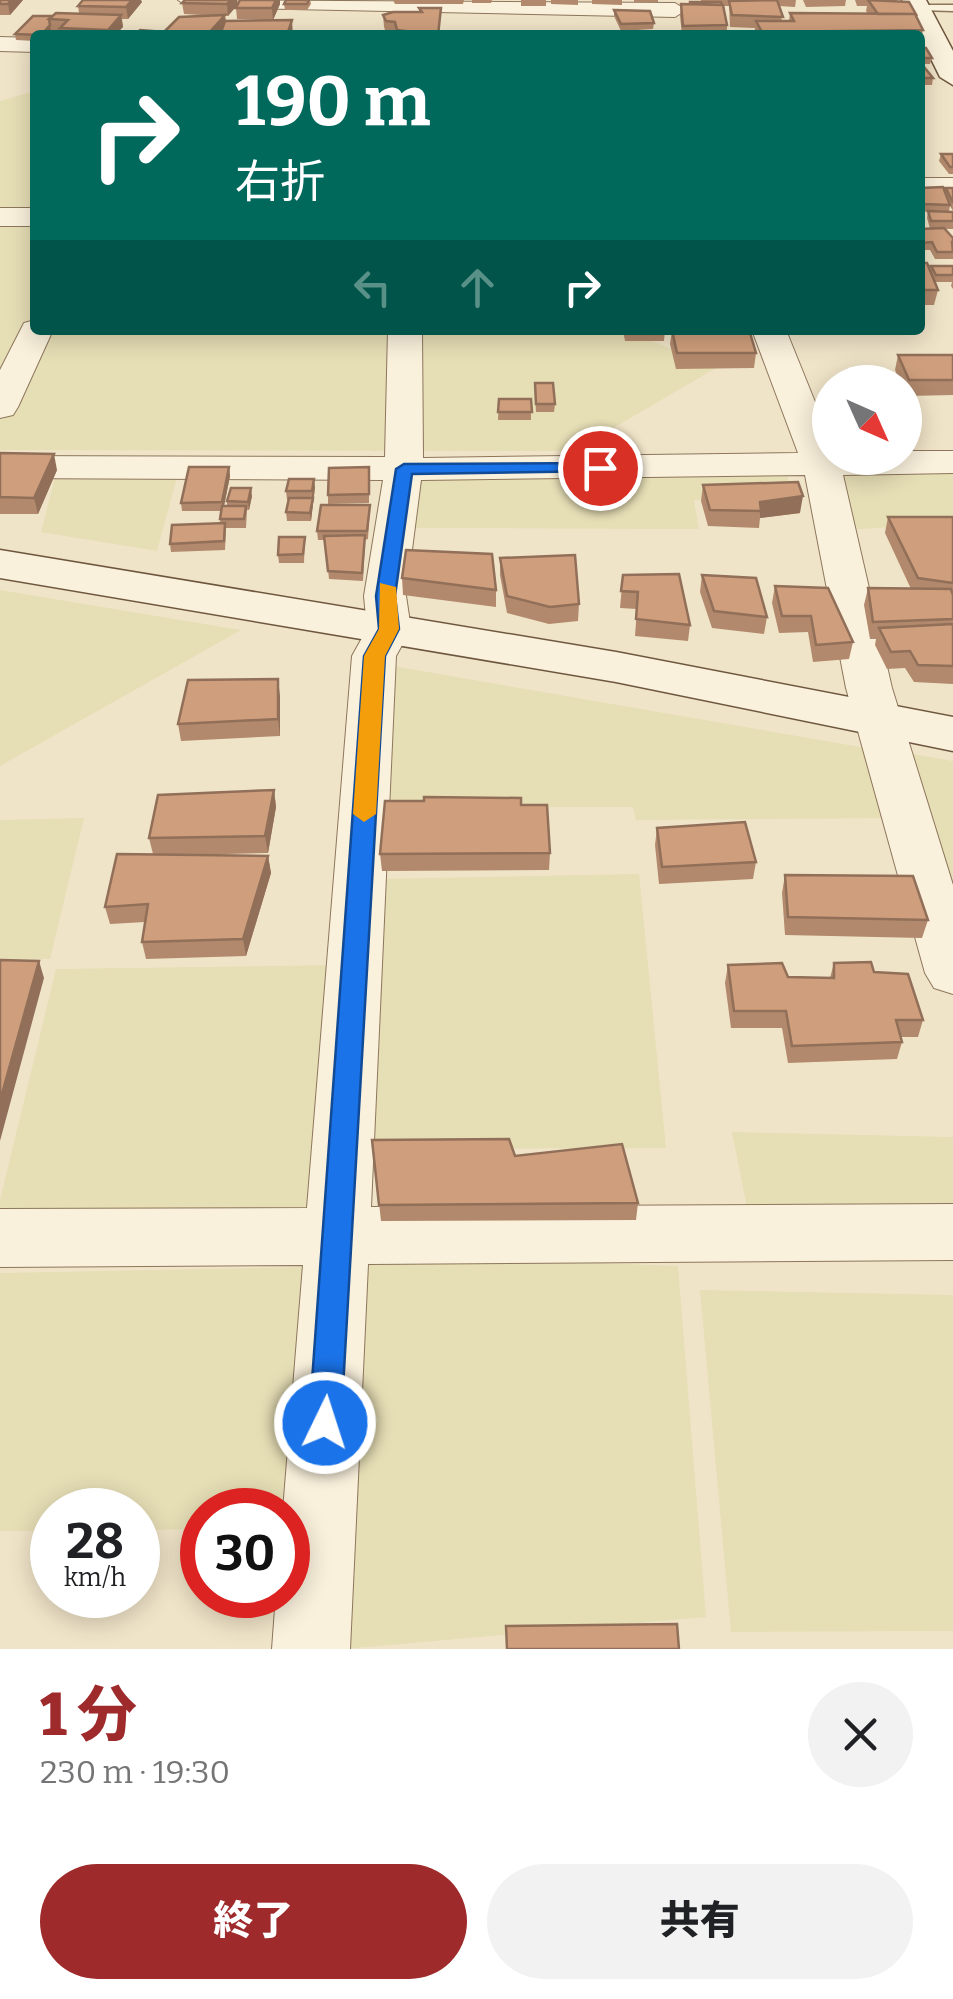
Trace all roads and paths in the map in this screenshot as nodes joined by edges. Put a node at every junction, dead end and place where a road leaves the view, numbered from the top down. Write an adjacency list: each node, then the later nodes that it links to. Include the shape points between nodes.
1 (189, 0): 3 (street)
2 (916, 3): 4 (lane); 8 (street)
3 (674, 5): 5 (street)
4 (953, 8)
5 (676, 30)
6 (0, 44): 7 (street)
7 (30, 44)
8 (953, 77)
9 (925, 186): 10 (street)
10 (953, 186)
11 (925, 215): 12 (street)
12 (953, 215)
13 (0, 217): 14 (street)
14 (30, 217)
15 (34, 335): 18 (street)
16 (405, 335): 24 (street)
17 (771, 335): 19 (street)
18 (0, 408)
19 (812, 440)
20 (953, 462): 21 (street)
21 (922, 463)
22 (812, 466): 24 (street)
23 (0, 467): 24 (street)
24 (404, 469): 27 (street, via 386,596)
25 (824, 475): 28 (street)
26 (0, 564): 27 (street)
27 (389, 629): 28 (street); 32 (street, via 374,656)
28 (880, 722): 29 (street); 30 (street)
29 (953, 734)
30 (953, 973)
31 (953, 1232): 32 (street)
32 (337, 1235): 33 (street); 34 (street)
33 (0, 1238)
34 (310, 1649)

